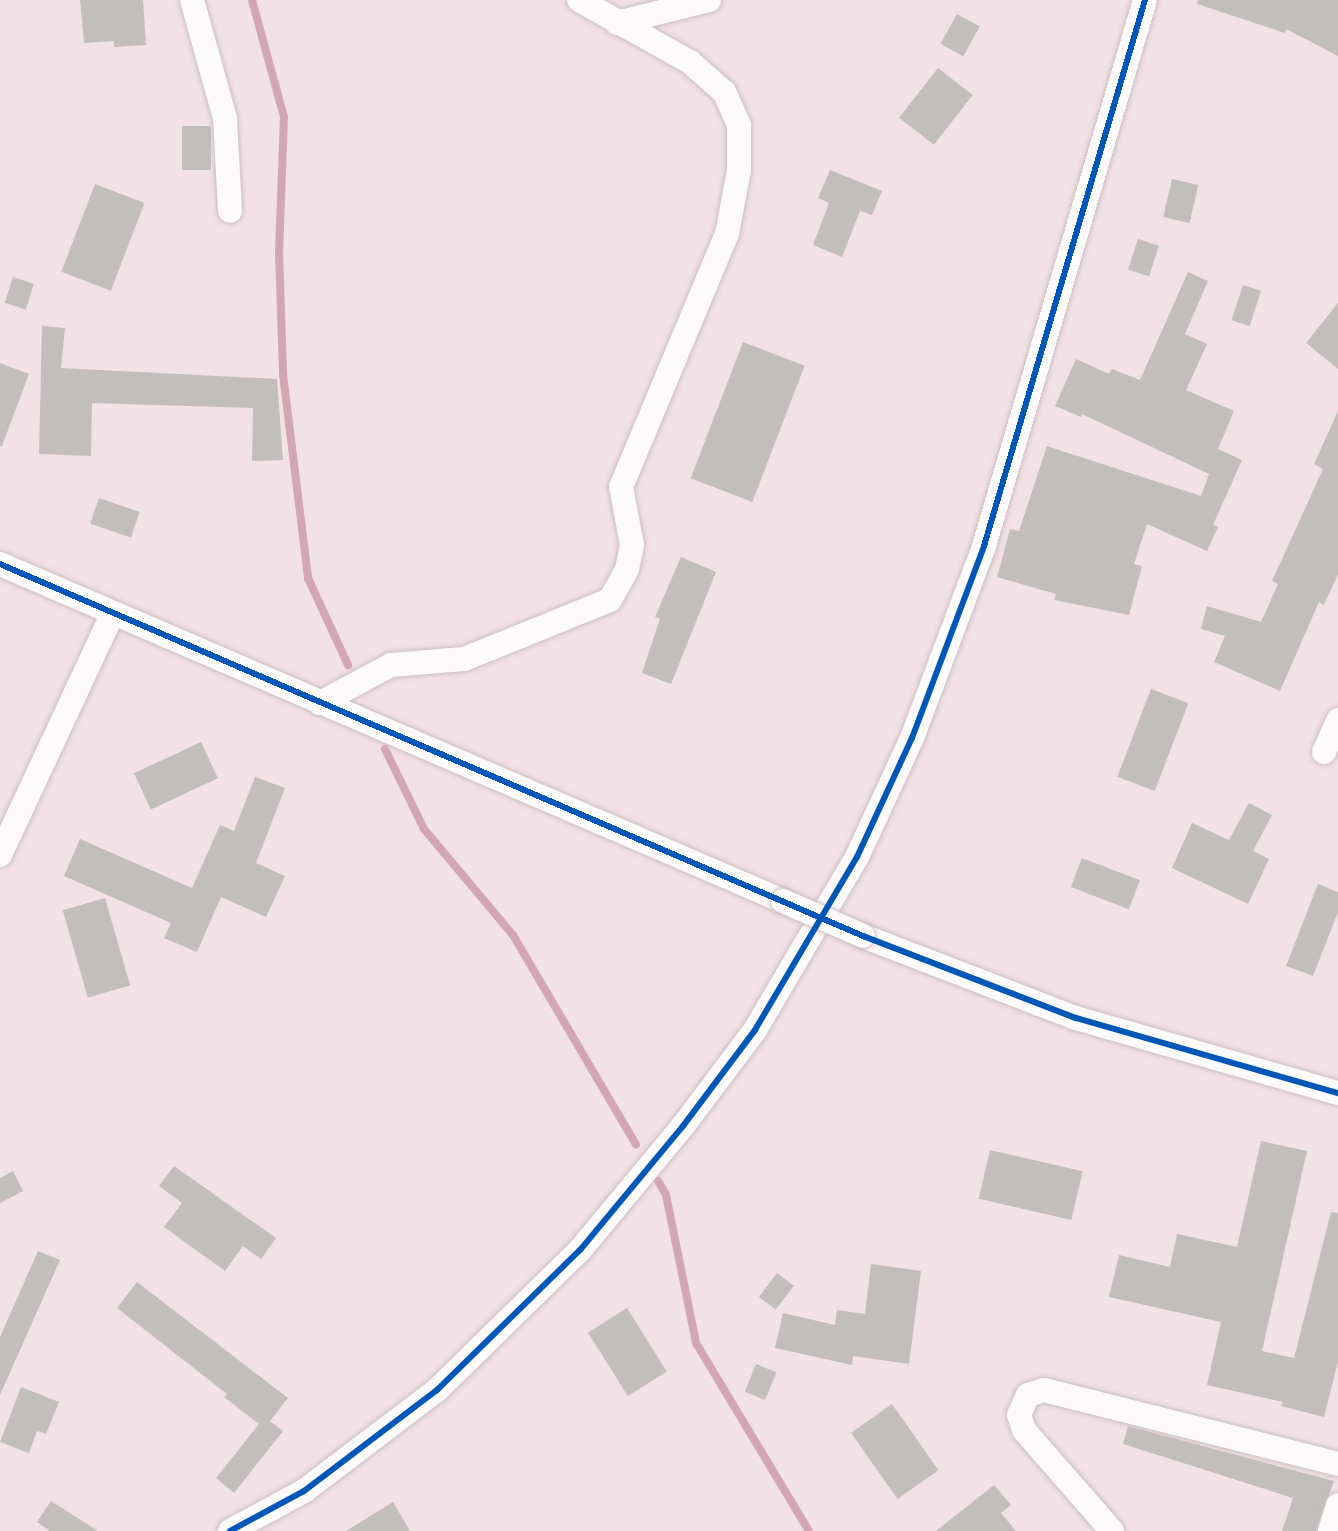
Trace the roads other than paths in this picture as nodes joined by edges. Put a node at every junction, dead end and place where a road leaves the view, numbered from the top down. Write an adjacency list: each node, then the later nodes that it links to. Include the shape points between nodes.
1 (192, 0): 6 (street, via 225,118)
2 (579, 0): 5 (street)
3 (709, 0): 5 (street)
4 (1145, 0): 16 (street, via 984,546 912,738 857,858 755,1030 683,1126 580,1251 436,1390 304,1491)
5 (617, 23): 9 (street, via 690,62 724,92 739,125 740,146 727,234 621,487 632,545 627,569 610,600 464,659 391,665)
6 (230, 211)
7 (0, 564): 8 (street)
8 (112, 615): 9 (street); 12 (street)
9 (320, 703): 13 (street, bridge, via 863,936 1076,1018)
10 (1338, 720): 11 (street)
11 (1324, 752)
12 (0, 855)
13 (1338, 1093)
14 (1338, 1464): 17 (street, via 1044,1390 1028,1395 1019,1415 1024,1430)
15 (1338, 1505): 18 (street)
16 (230, 1531)
17 (1112, 1531)
18 (1330, 1531)

